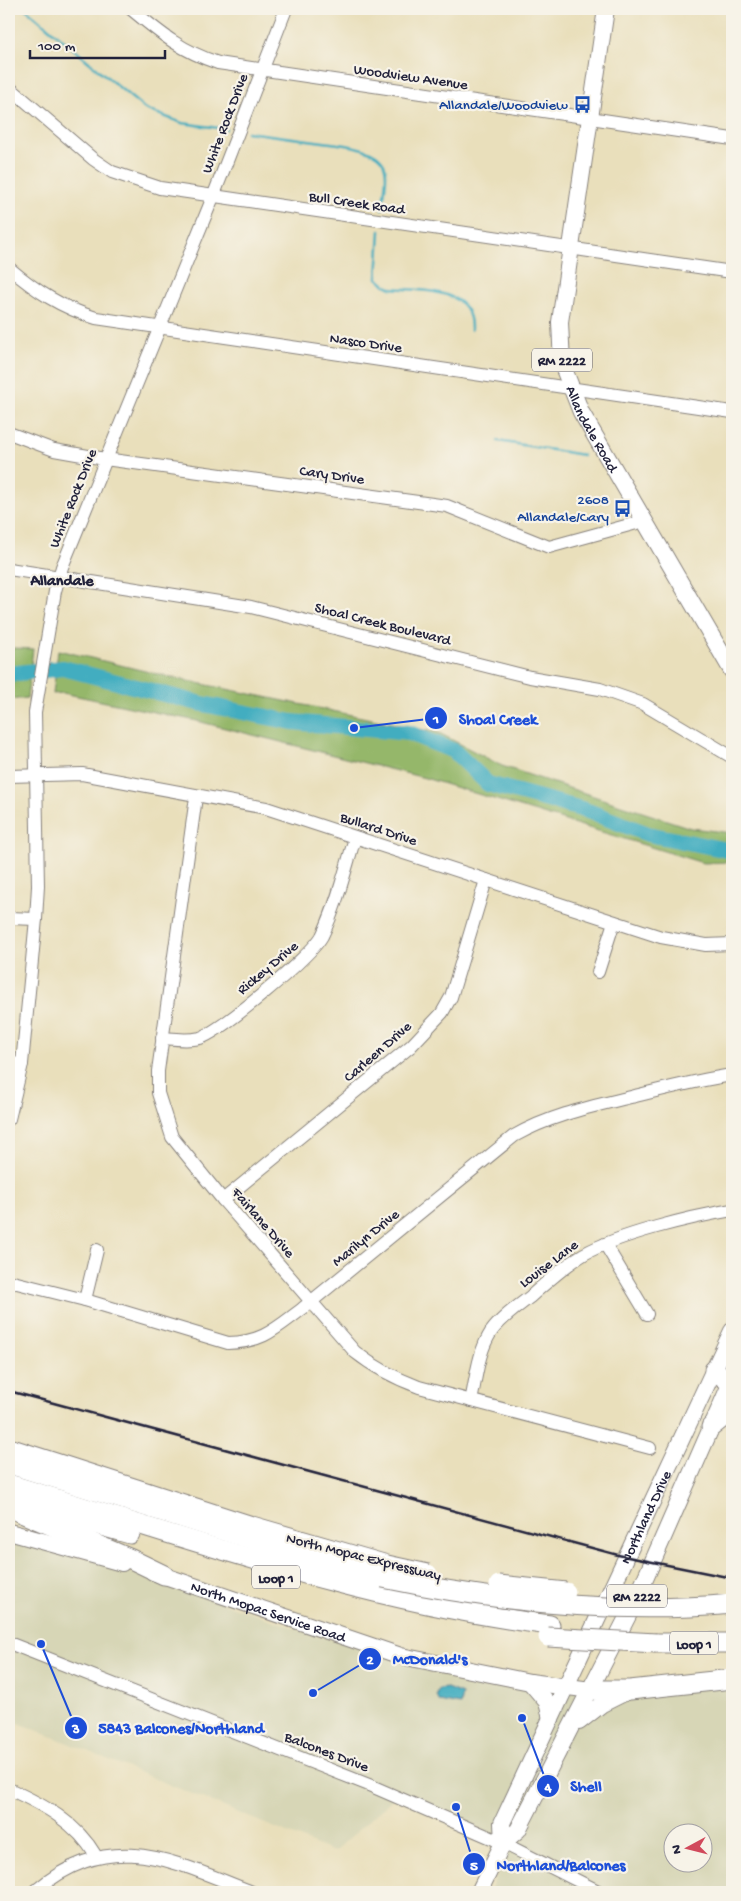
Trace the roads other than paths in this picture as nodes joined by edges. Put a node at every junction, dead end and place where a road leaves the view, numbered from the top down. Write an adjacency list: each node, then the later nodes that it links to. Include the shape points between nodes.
1 (131, 9): 4 (street, Woodview Avenue, via 184,50 218,63)
2 (286, 9): 4 (street, White Rock Drive)
3 (606, 9): 6 (main road, Allandale Road / RM 2222)
4 (262, 71): 6 (street, Woodview Avenue); 8 (street, White Rock Drive)
5 (9, 88): 8 (street, Bull Creek Road, via 112,172 160,188)
6 (591, 118): 7 (street, Woodview Avenue); 9 (main road, Allandale Road / RM 2222)
7 (732, 140)
8 (213, 197): 9 (street, Bull Creek Road); 12 (street, White Rock Drive)
9 (572, 250): 11 (street, Bull Creek Road); 13 (main road, Allandale Road / RM 2222, via 560,322 562,364)
10 (9, 268): 12 (street, Nasco Drive, via 62,307 96,318)
11 (732, 272)
12 (159, 327): 13 (street, Nasco Drive); 16 (street, White Rock Drive)
13 (570, 389): 14 (street, Nasco Drive); 17 (main road, Allandale Road / RM 2222)
14 (732, 412)
15 (9, 433): 16 (street, Cary Drive, via 54,450)
16 (105, 459): 17 (street, Cary Drive, via 447,506 548,547); 19 (street, White Rock Drive)
17 (644, 521): 20 (main road, Allandale Road / RM 2222)
18 (9, 569): 19 (street, Shoal Creek Boulevard)
19 (59, 576): 21 (street, Shoal Creek Boulevard, via 251,607 530,677 600,689 643,704); 22 (street, White Rock Drive, via 35,712)
20 (732, 670)
21 (732, 757)
22 (35, 775): 23 (street, Bullard Drive); 24 (street, Bullard Drive, via 82,774); 28 (street, White Rock Drive)
23 (9, 776)
24 (196, 797): 25 (street, Bullard Drive, via 266,808); 32 (street, Fairlane Drive)
25 (355, 838): 26 (street, Bullard Drive); 32 (street, Rickey Drive, via 330,917 308,954 216,1030 186,1040)
26 (486, 880): 29 (street, Bullard Drive); 36 (street, Carleen Drive, via 450,997 442,1013 411,1046)
27 (9, 918): 28 (street)
28 (36, 919): 33 (street, White Rock Drive)
29 (614, 922): 30 (street, Bullard Drive, via 688,943 706,946); 31 (street)
30 (732, 944)
31 (598, 972)
32 (162, 1038): 36 (street, Fairlane Drive, via 158,1093 172,1137)
33 (15, 1063): 35 (street, White Rock Drive)
34 (732, 1075): 42 (street, Marilyn Drive, via 564,1113 537,1123 514,1136)
35 (9, 1118)
36 (222, 1200): 42 (street, Fairlane Drive)
37 (732, 1210): 38 (street, Louise Lane)
38 (604, 1244): 43 (street); 46 (street, Louise Lane, via 565,1268 491,1332 483,1350)
39 (97, 1250): 41 (street)
40 (9, 1281): 41 (street, Marilyn Drive)
41 (85, 1300): 42 (street, Marilyn Drive, via 228,1343 248,1342 267,1335)
42 (312, 1302): 46 (street, Fairlane Drive, via 355,1352 374,1367 419,1387)
43 (647, 1314)
44 (732, 1331): 45 (main road, Northland Drive / RM 2222)
45 (728, 1378): 48 (main road, Northland Drive / RM 2222); 67 (main road, Northland Drive / RM 2222)
46 (471, 1401): 50 (street, Fairlane Drive)
47 (732, 1410): 48 (highway)
48 (711, 1427): 68 (main road, Northland Drive / RM 2222, via 635,1602)
49 (9, 1448): 56 (highway, North Mopac Expressway)
50 (650, 1448)
51 (9, 1464): 56 (highway, via 288,1551)
52 (9, 1484): 60 (highway, via 358,1590)
53 (9, 1500): 60 (highway, Loop 1, via 344,1597 440,1619)
54 (9, 1507): 57 (highway)
55 (9, 1532): 57 (main road, North Mopac Service Road)
56 (385, 1571): 58 (highway, North Mopac Expressway, bridge, via 578,1593 661,1596); 59 (highway, bridge, via 480,1596 570,1605 662,1608)
57 (164, 1575): 66 (main road, North Mopac Service Road, via 401,1656)
58 (732, 1591)
59 (732, 1604)
60 (549, 1631): 62 (highway, Loop 1, bridge)
61 (732, 1632): 62 (highway)
62 (657, 1638): 63 (highway, Loop 1)
63 (732, 1643)
64 (9, 1644): 73 (street, Balcones Drive, via 369,1785)
65 (732, 1679): 69 (highway)
66 (530, 1682): 67 (main road, North Mopac Service Road); 70 (main road, via 547,1702)
67 (565, 1688): 68 (main road, North Mopac Service Road); 70 (main road, Northland Drive / RM 2222)
68 (591, 1690): 69 (highway); 71 (main road, Northland Drive / RM 2222)
69 (630, 1690): 71 (main road, via 600,1705)
70 (551, 1719): 73 (main road, Northland Drive / RM 2222, via 502,1824)
71 (571, 1728): 73 (main road, Northland Drive / RM 2222, via 518,1830)
72 (9, 1789): 74 (street, via 35,1800 68,1821 86,1839)
73 (503, 1843): 77 (main road, Northland Drive / RM 2222); 78 (street, Balcones Drive)
74 (96, 1856): 75 (street, via 69,1868); 76 (street, via 152,1856)
75 (34, 1892)
76 (252, 1892)
77 (479, 1892)
78 (600, 1892)

